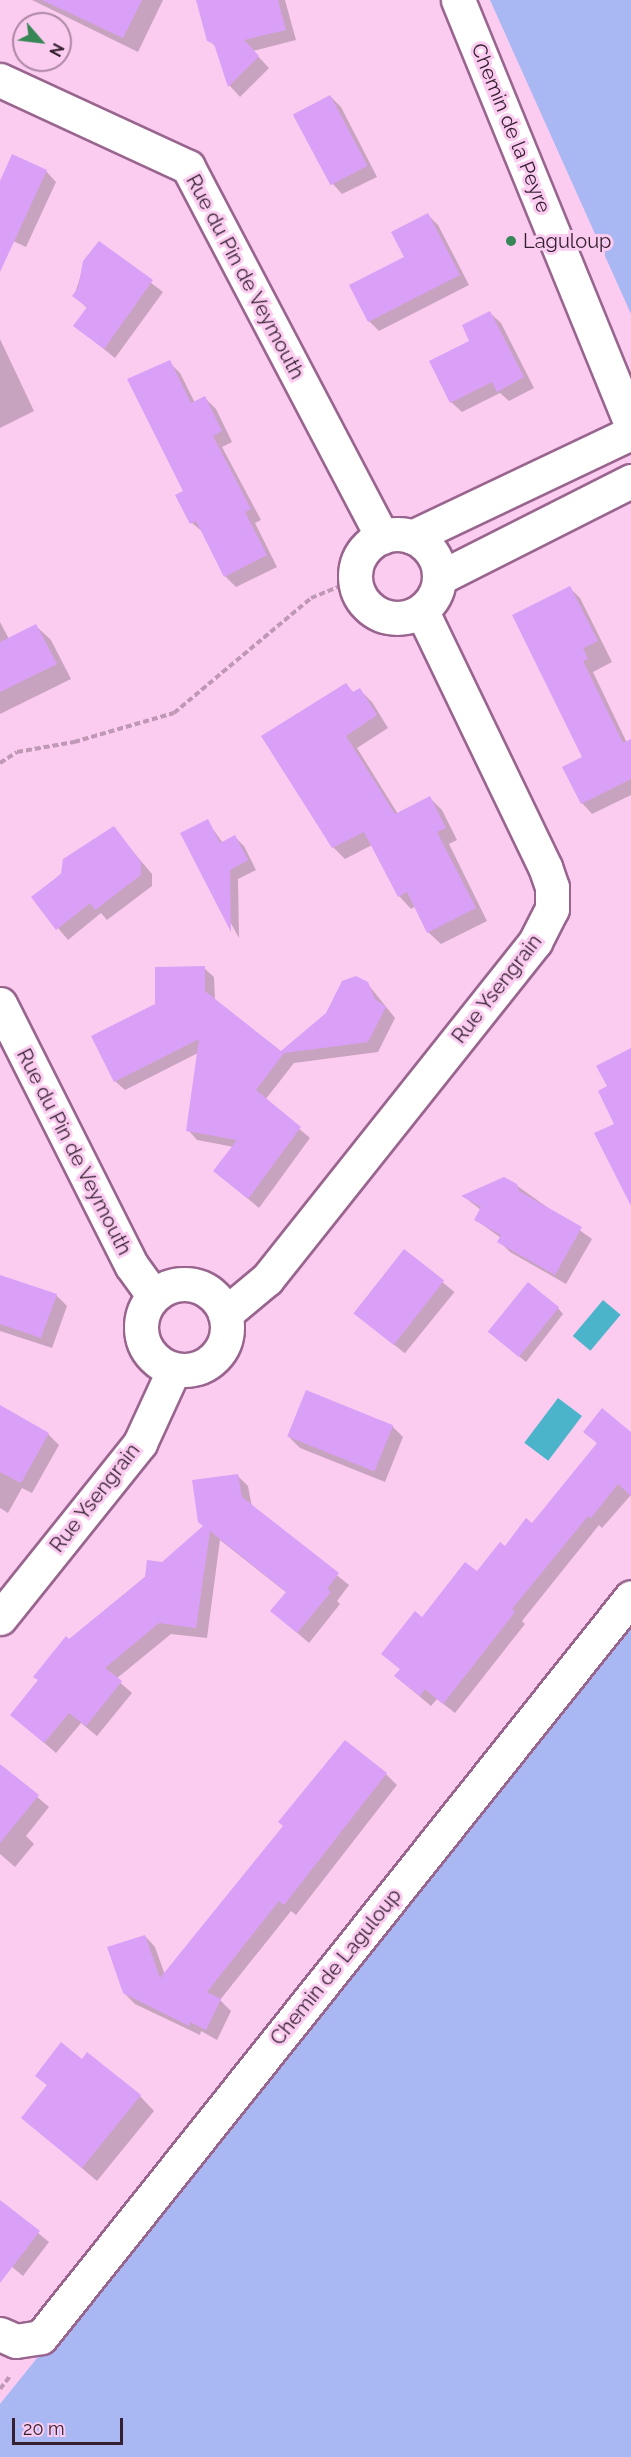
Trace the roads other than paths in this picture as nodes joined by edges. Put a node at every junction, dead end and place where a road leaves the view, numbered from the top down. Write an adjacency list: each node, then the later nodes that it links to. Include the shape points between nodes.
1 (458, 0): 3 (street, Chemin de la Peyre)
2 (0, 80): 6 (street, Rue du Pin de Veymouth, via 188,167)
3 (631, 423)
4 (631, 433): 6 (street)
5 (631, 481): 7 (street)
6 (397, 537): 7 (street, via 432,553); 8 (street, via 361,554 355,580 364,603 374,612 398,619)
7 (439, 578): 8 (street, via 431,602)
8 (422, 611): 11 (street, Rue Ysengrain, via 545,867 552,887 552,909 535,942 274,1270)
9 (0, 1004): 10 (street, Rue du Pin de Veymouth, via 132,1266)
10 (154, 1296): 11 (street, via 166,1288 195,1285 208,1291); 12 (street, via 142,1319 145,1344 152,1355)
11 (225, 1314): 12 (street, via 225,1340 211,1361 200,1367)
12 (174, 1369): 14 (street, Rue Ysengrain, via 140,1443)
13 (631, 1597): 15 (street, Chemin de Laguloup, via 41,2337 16,2341)
14 (0, 1618)
15 (0, 2334)

